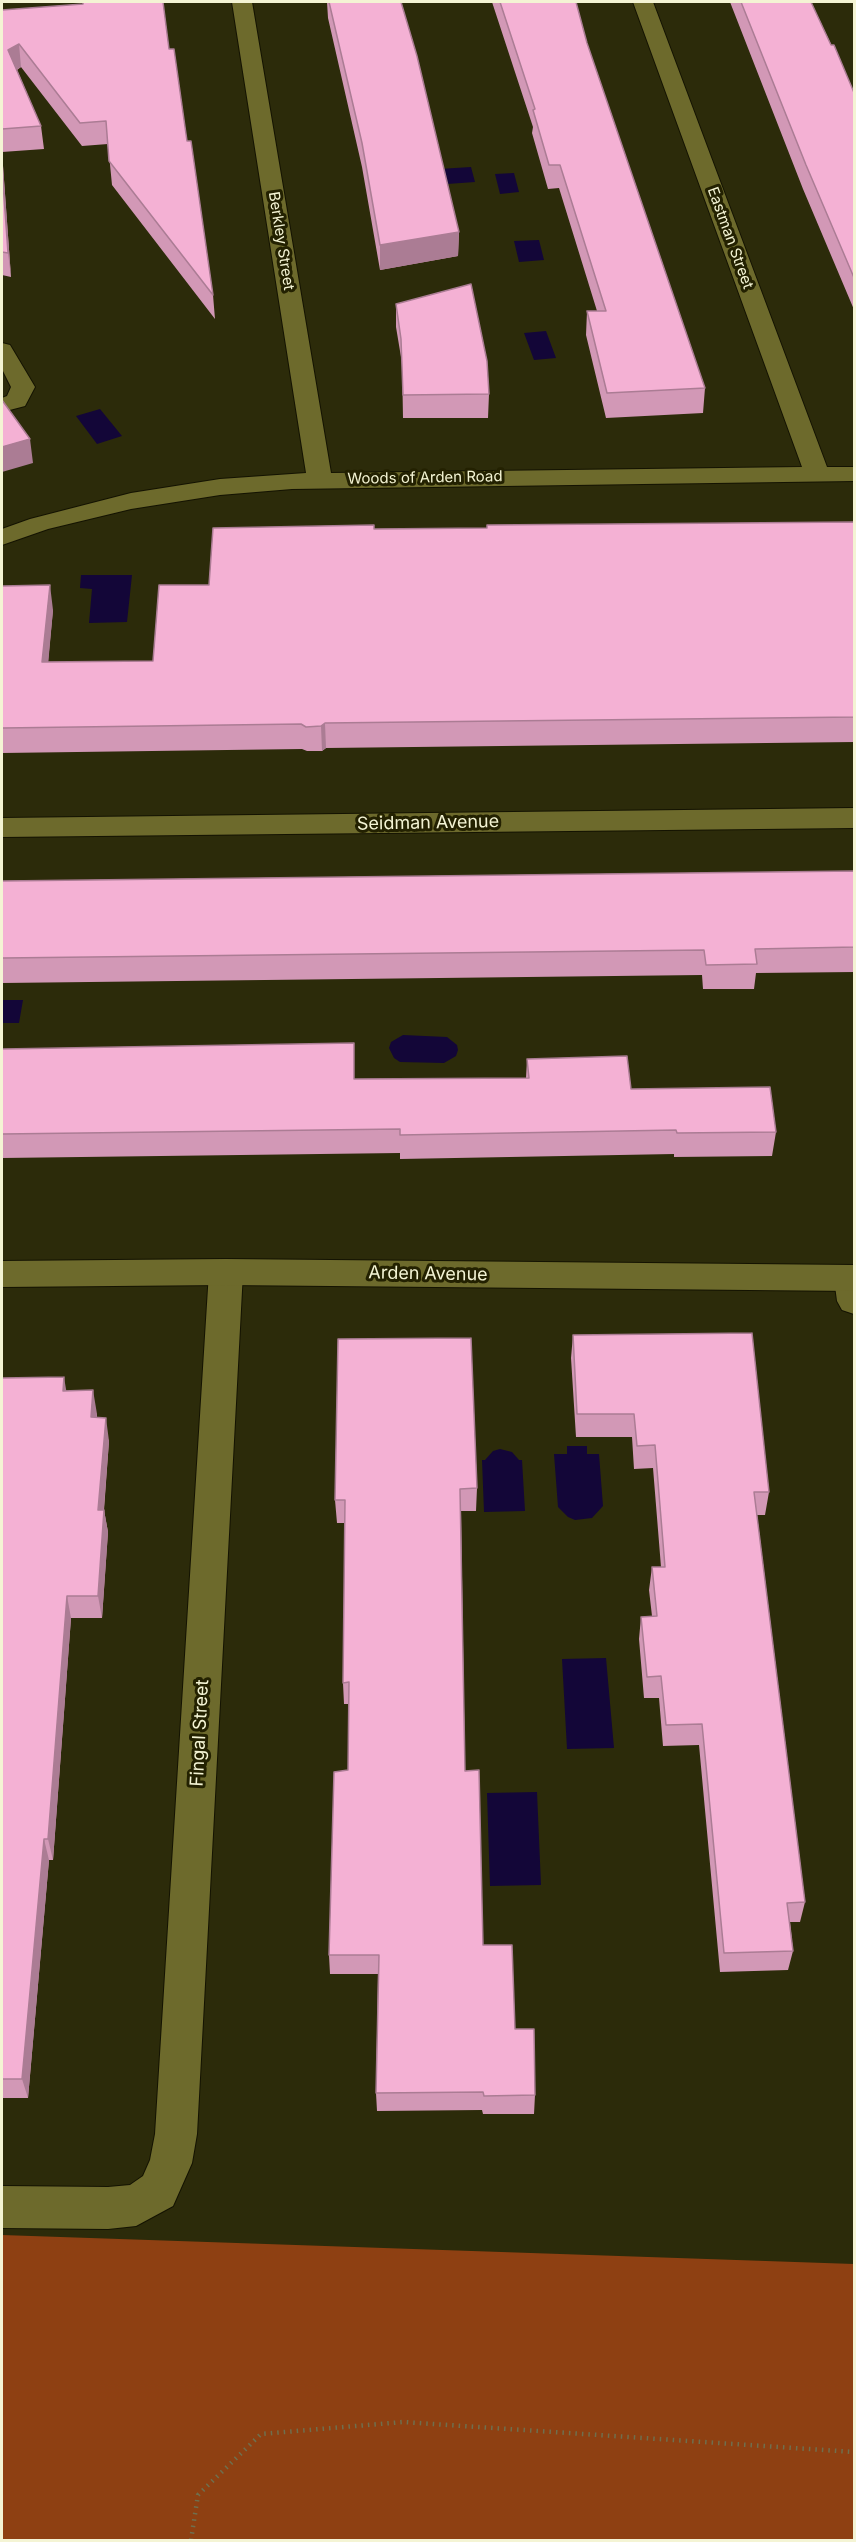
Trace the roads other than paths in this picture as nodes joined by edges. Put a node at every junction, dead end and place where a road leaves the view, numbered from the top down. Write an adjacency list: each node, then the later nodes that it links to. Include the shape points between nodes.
1 (242, 2): 7 (street, Berkley Street)
2 (643, 2): 5 (street, Eastman Street)
3 (2, 350): 4 (lane, via 23,387 16,400)
4 (2, 405)
5 (817, 474): 6 (street, Woods of Arden Road); 7 (street, Woods of Arden Road)
6 (855, 474)
7 (320, 480): 8 (street, Woods of Arden Road, via 220,487 131,501)
8 (2, 537)
9 (855, 818): 10 (street, Seidman Avenue)
10 (2, 828)
11 (226, 1272): 12 (street, Arden Avenue); 13 (street, Arden Avenue); 14 (street, Fingal Street, via 176,2134 171,2163 158,2191 136,2205)
12 (2, 1274)
13 (853, 1286)
14 (2, 2207)

